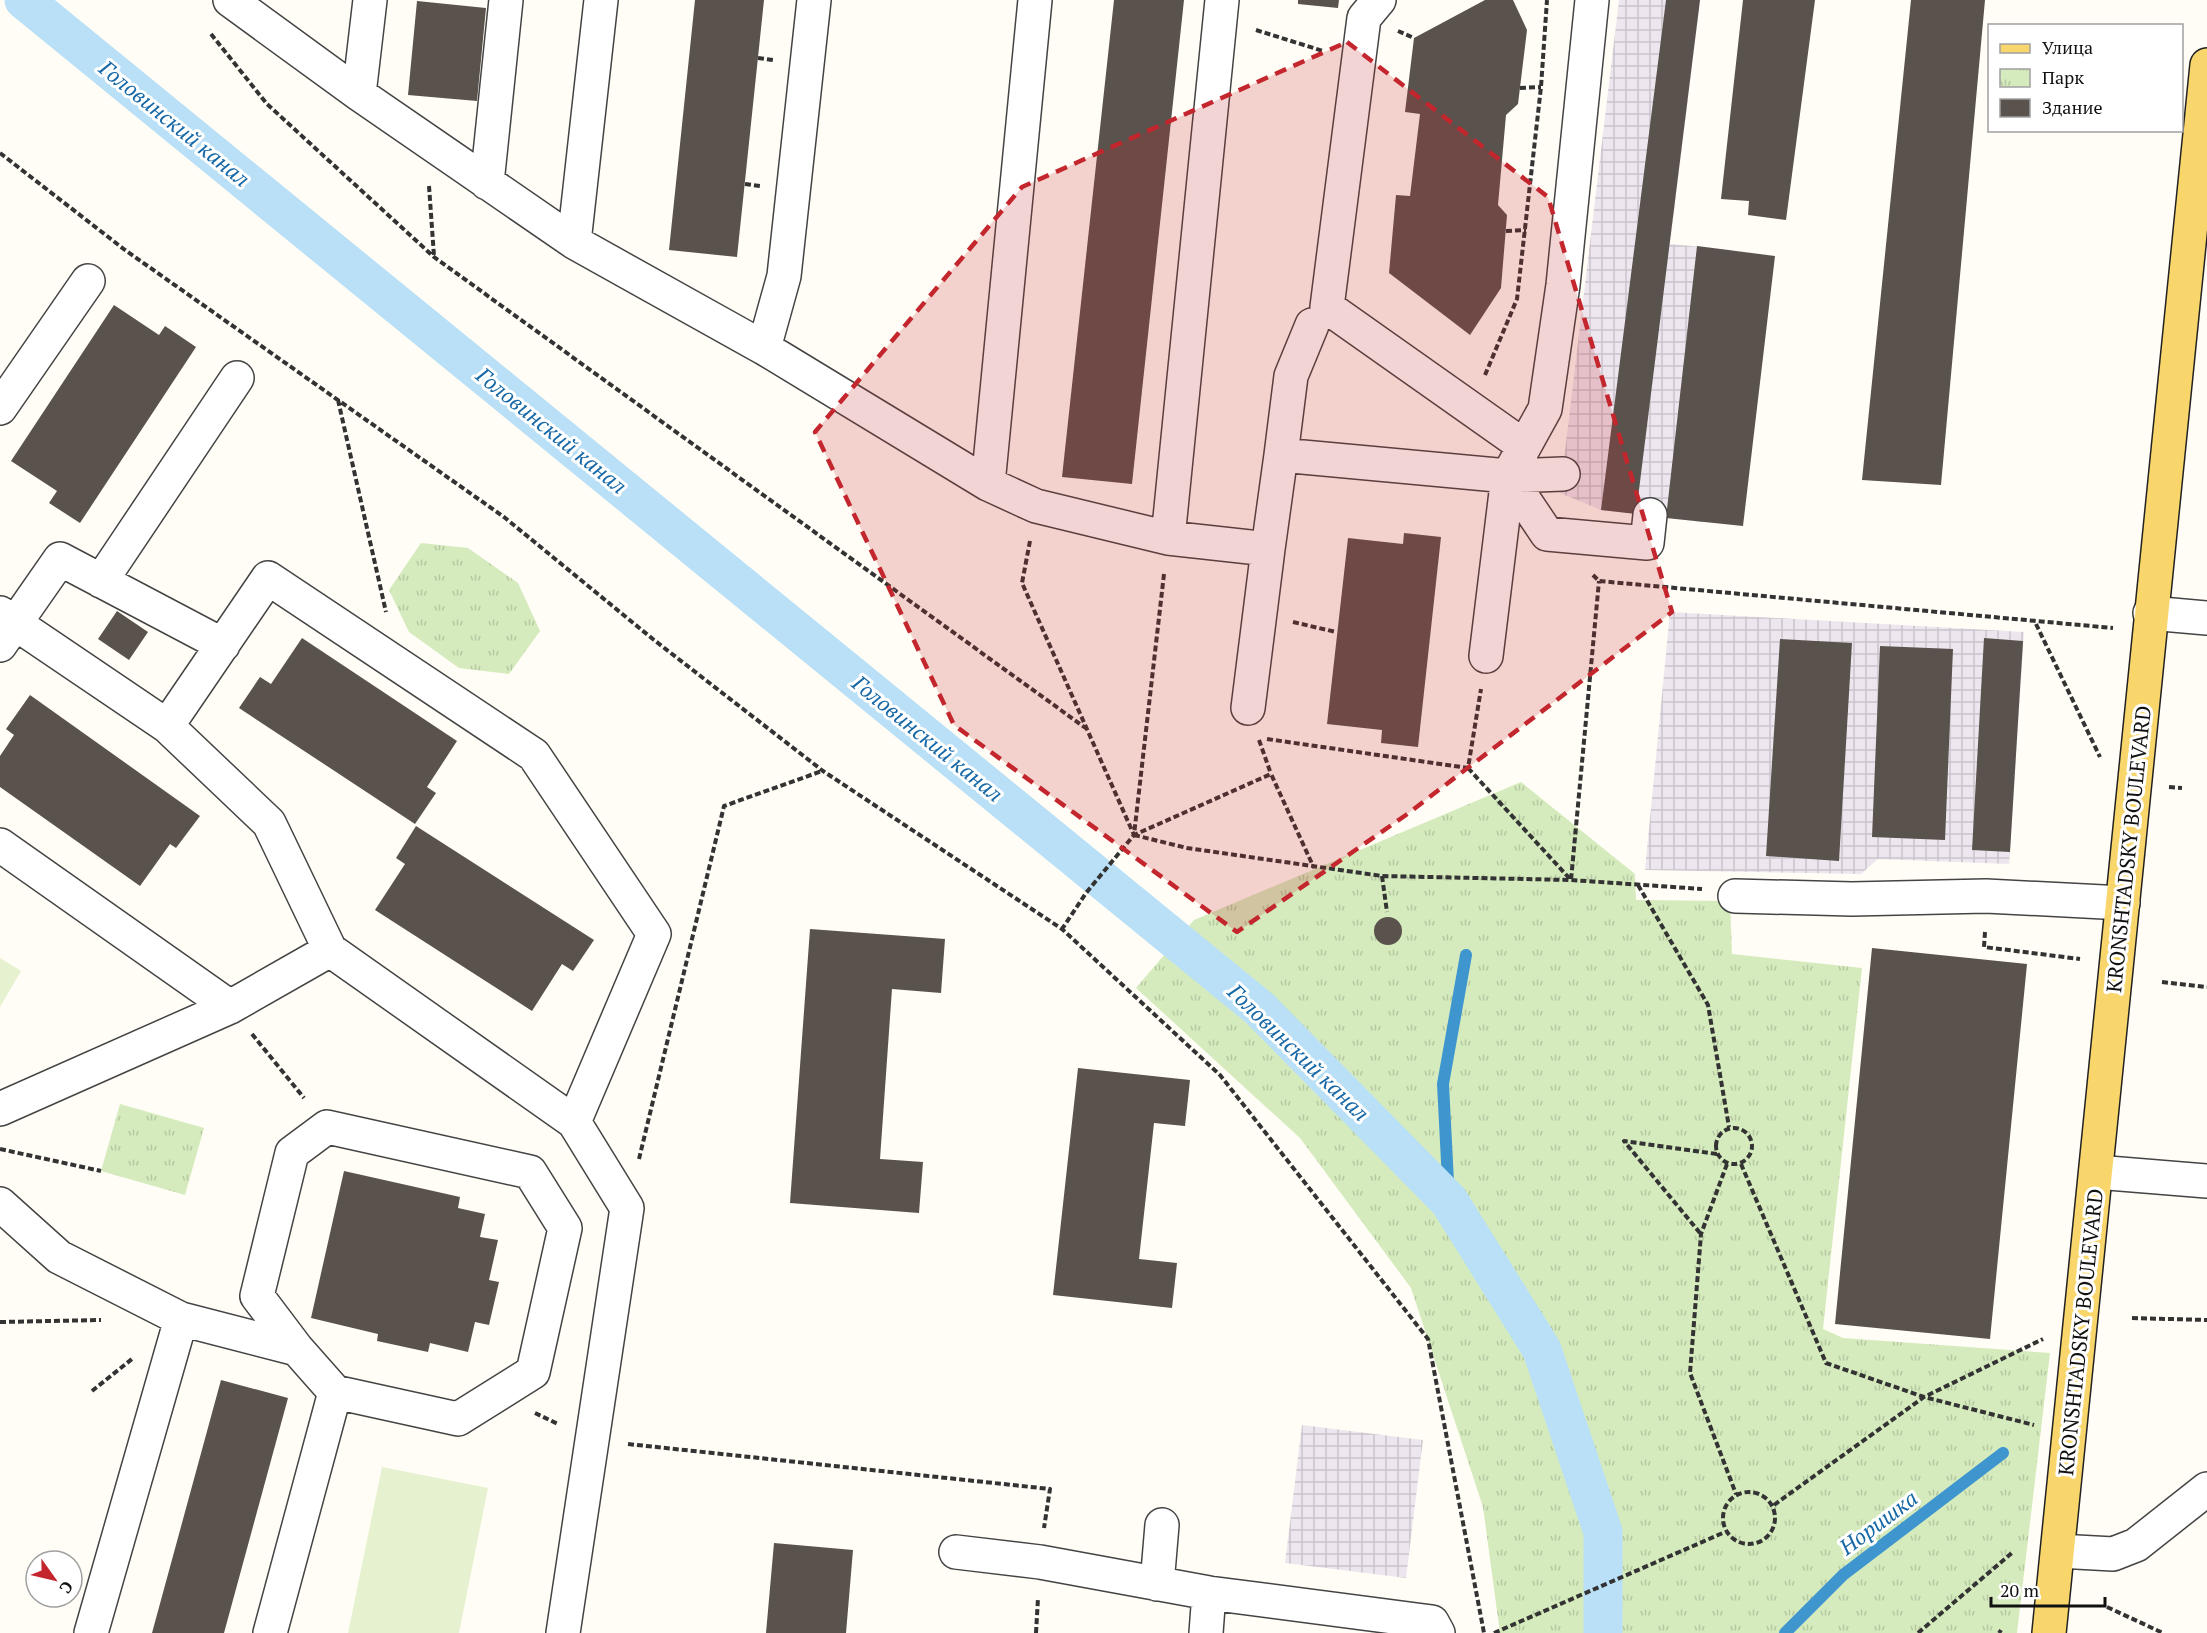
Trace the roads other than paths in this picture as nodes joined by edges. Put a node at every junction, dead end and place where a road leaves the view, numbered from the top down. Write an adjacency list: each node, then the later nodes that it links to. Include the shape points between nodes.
1 (230, 0): 11 (street)
2 (370, 0): 11 (street)
3 (506, 0): 12 (street)
4 (601, 0): 13 (street)
5 (814, 0): 16 (street, via 784,276)
6 (1035, 0): 23 (street)
7 (1378, 0): 19 (street, via 1364,18 1327,307)
8 (1592, 0): 19 (street, via 1563,285 1545,409)
9 (1222, 9): 25 (street)
10 (2207, 65): 28 (main road, KRONSHTADSKY BOULEVARD)
11 (359, 94): 12 (street)
12 (487, 183): 13 (street)
13 (574, 243): 16 (street)
14 (88, 281): 18 (street)
15 (1312, 325): 20 (street, via 1291,376)
16 (764, 348): 23 (street)
17 (237, 378): 27 (street)
18 (0, 408)
19 (1524, 446): 22 (street)
20 (1281, 454): 22 (street); 26 (street)
21 (1563, 474): 22 (street)
22 (1508, 476): 24 (street, via 1547,534 1647,543); 32 (street)
23 (988, 484): 25 (street, via 1036,506)
24 (1650, 515)
25 (1168, 538): 26 (street)
26 (1268, 549): 33 (street)
27 (101, 580): 30 (street, via 60,559); 31 (street)
28 (2150, 613): 29 (street); 37 (main road, KRONSHTADSKY BOULEVARD)
29 (2207, 618)
30 (5, 627): 34 (street)
31 (223, 645): 34 (street); 41 (street, via 268,578 534,755 654,934)
32 (1486, 656)
33 (1248, 708)
34 (167, 726): 38 (street, via 269,823)
35 (0, 845): 39 (street)
36 (1735, 896): 37 (street, via 1986,896)
37 (2122, 903): 42 (main road, KRONSHTADSKY BOULEVARD)
38 (330, 950): 39 (street); 41 (street)
39 (230, 1007): 40 (street)
40 (0, 1109)
41 (574, 1122): 56 (street, via 627,1208)
42 (2096, 1172): 43 (street); 50 (main road, KRONSHTADSKY BOULEVARD)
43 (2207, 1181)
44 (0, 1204): 45 (street, via 59,1257)
45 (181, 1319): 46 (street); 54 (street)
46 (297, 1349): 47 (street); 47 (street, via 257,1296 292,1153 327,1127 530,1172 565,1228 533,1372 458,1419)
47 (335, 1392): 55 (street)
48 (2207, 1489): 50 (street, via 2136,1545 2113,1554)
49 (1162, 1526): 52 (street)
50 (2058, 1551): 59 (main road, KRONSHTADSKY BOULEVARD)
51 (956, 1552): 52 (street, via 1040,1562)
52 (1157, 1584): 53 (street)
53 (1209, 1593): 57 (street); 58 (street, via 1432,1622)
54 (92, 1633)
55 (270, 1633)
56 (563, 1633)
57 (1206, 1633)
58 (1438, 1633)
59 (2049, 1633)

